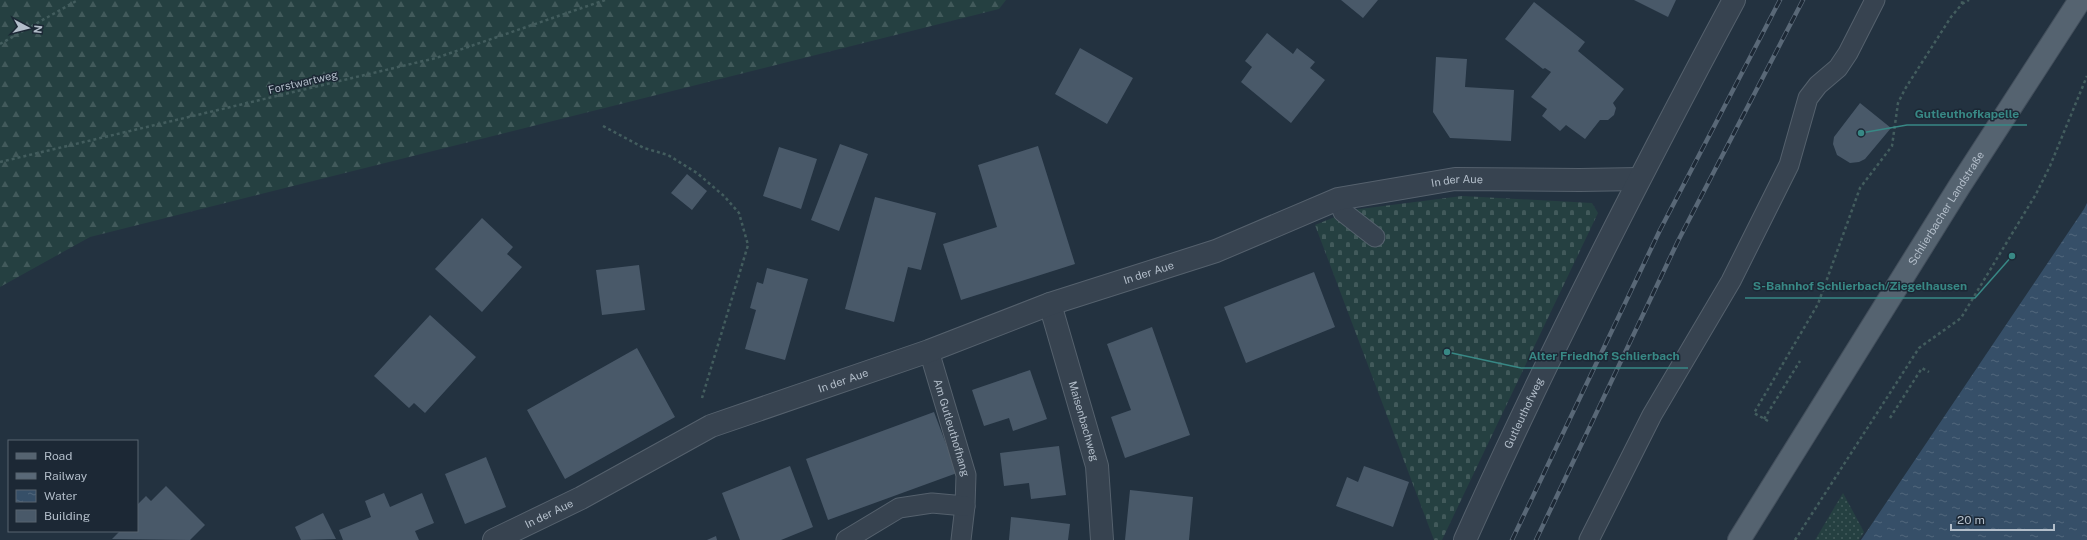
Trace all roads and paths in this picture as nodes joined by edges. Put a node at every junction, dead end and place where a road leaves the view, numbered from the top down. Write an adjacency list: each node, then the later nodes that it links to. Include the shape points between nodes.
1 (78, 0): 8 (path)
2 (605, 0): 11 (path, Forstwartweg, via 436,58)
3 (1734, 0): 12 (street)
4 (1875, 0): 29 (lane, via 1838,68 1818,85 1808,98 1789,166 1731,281 1652,415)
5 (1969, 0): 7 (path)
6 (2080, 0): 30 (main road, Schlierbacher Landstraße)
7 (1962, 2): 20 (path, via 1898,103 1892,146 1860,188 1818,304 1754,413)
8 (0, 44)
9 (2087, 76): 31 (path, via 2036,194 1961,318 1919,348)
10 (603, 126): 22 (path, via 644,148 668,155 697,173 739,213 748,245 701,399 702,408)
11 (0, 162)
12 (1639, 179): 13 (street, In der Aue, via 1455,179); 28 (street, Gutleuthofweg)
13 (1338, 199): 14 (lane, via 1344,212); 15 (street, In der Aue, via 1216,251)
14 (1375, 236)
15 (1050, 304): 16 (street, In der Aue); 27 (street, Maisenbachweg, via 1097,466)
16 (928, 351): 22 (street, In der Aue); 23 (lane, Am Gutleuthofhang, via 966,475)
17 (1800, 361): 20 (path)
18 (1929, 372): 19 (path, via 1922,368)
19 (1890, 418)
20 (1764, 419): 21 (path)
21 (1768, 421)
22 (711, 426): 24 (street, In der Aue, via 581,498)
23 (965, 506): 25 (lane, via 932,503 899,508); 26 (lane, Am Gutleuthofhang)
24 (494, 540)
25 (846, 540)
26 (961, 540)
27 (1102, 540)
28 (1465, 540)
29 (1589, 540)
30 (1739, 540)
31 (1795, 540)

